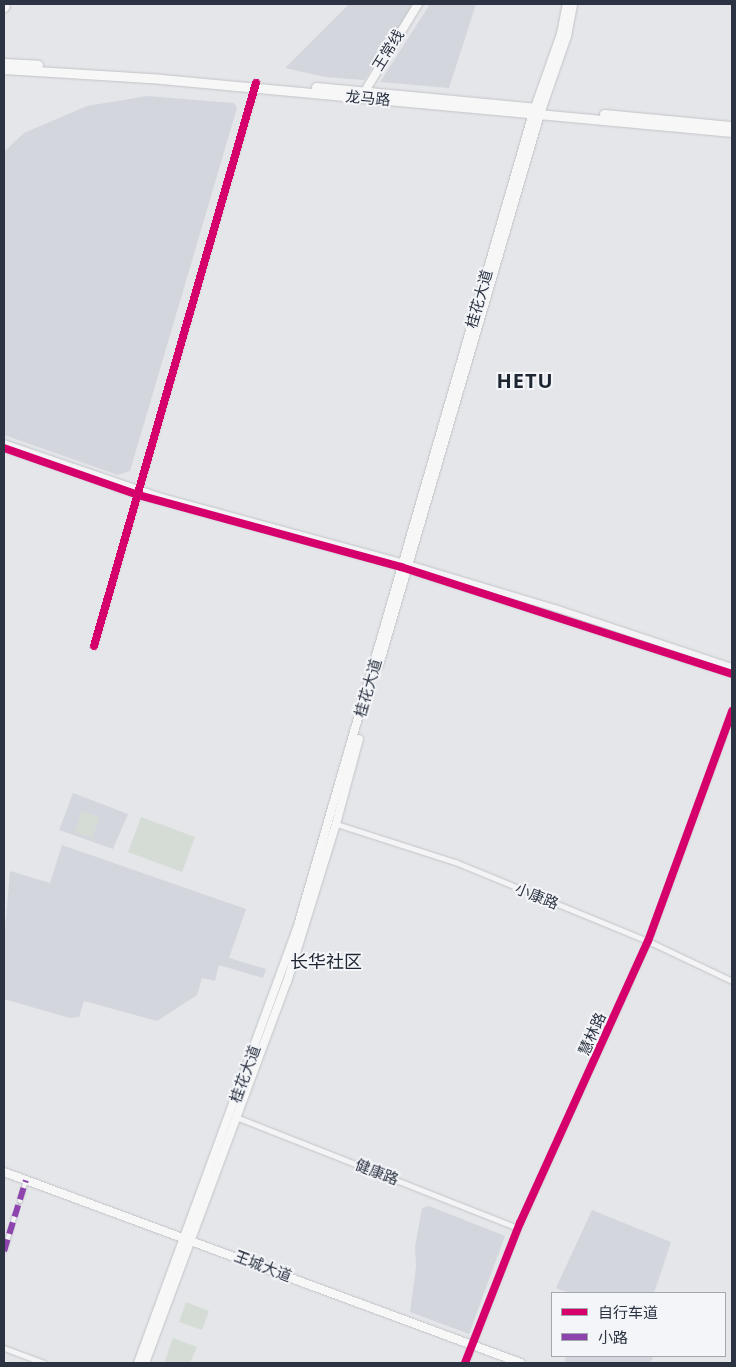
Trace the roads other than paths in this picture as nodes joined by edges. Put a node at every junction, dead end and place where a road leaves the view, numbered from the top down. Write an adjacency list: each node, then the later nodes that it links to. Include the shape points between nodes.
1 (418, 4): 7 (main road, 王常线)
2 (567, 4): 8 (main road, 桂花大道)
3 (574, 4): 8 (main road, 桂花大道, via 567,36)
4 (4, 63): 6 (main road, 龙马路)
5 (4, 69): 6 (main road, 龙马路)
6 (256, 85): 7 (main road, 龙马路); 13 (street)
7 (362, 94): 8 (main road, 龙马路)
8 (538, 111): 9 (main road, 龙马路); 10 (main road, 龙马路); 14 (main road, 桂花大道)
9 (732, 126)
10 (732, 132)
11 (4, 443): 13 (street)
12 (4, 448): 13 (street)
13 (138, 492): 14 (street); 15 (street)
14 (404, 566): 16 (street, via 555,608); 17 (street); 19 (main road, 桂花大道); 29 (main road, 桂花大道, via 299,922)
15 (94, 646)
16 (732, 667)
17 (732, 674)
18 (732, 711): 20 (street, 慧林路)
19 (336, 824): 20 (street, 小康路, via 455,862); 22 (main road, 桂花大道, via 287,982)
20 (648, 941): 21 (street, 小康路); 28 (street, 慧林路)
21 (732, 981)
22 (236, 1117): 28 (street, 健康路); 29 (main road, 桂花大道)
23 (4, 1172): 25 (main road, 王城大道)
24 (4, 1176): 29 (main road, 王城大道)
25 (26, 1180): 26 (street); 29 (main road, 王城大道)
26 (20, 1201)
27 (15, 1216): 30 (street)
28 (518, 1228): 31 (street, 慧林路)
29 (188, 1240): 31 (main road, 王城大道); 34 (main road, 桂花大道); 35 (main road, 桂花大道)
30 (4, 1251)
31 (471, 1347): 36 (street, 慧林路); 37 (main road, 王城大道); 38 (main road, 王城大道)
32 (4, 1348): 33 (street)
33 (44, 1363)
34 (138, 1363)
35 (145, 1363)
36 (465, 1363)
37 (509, 1363)
38 (521, 1363)

